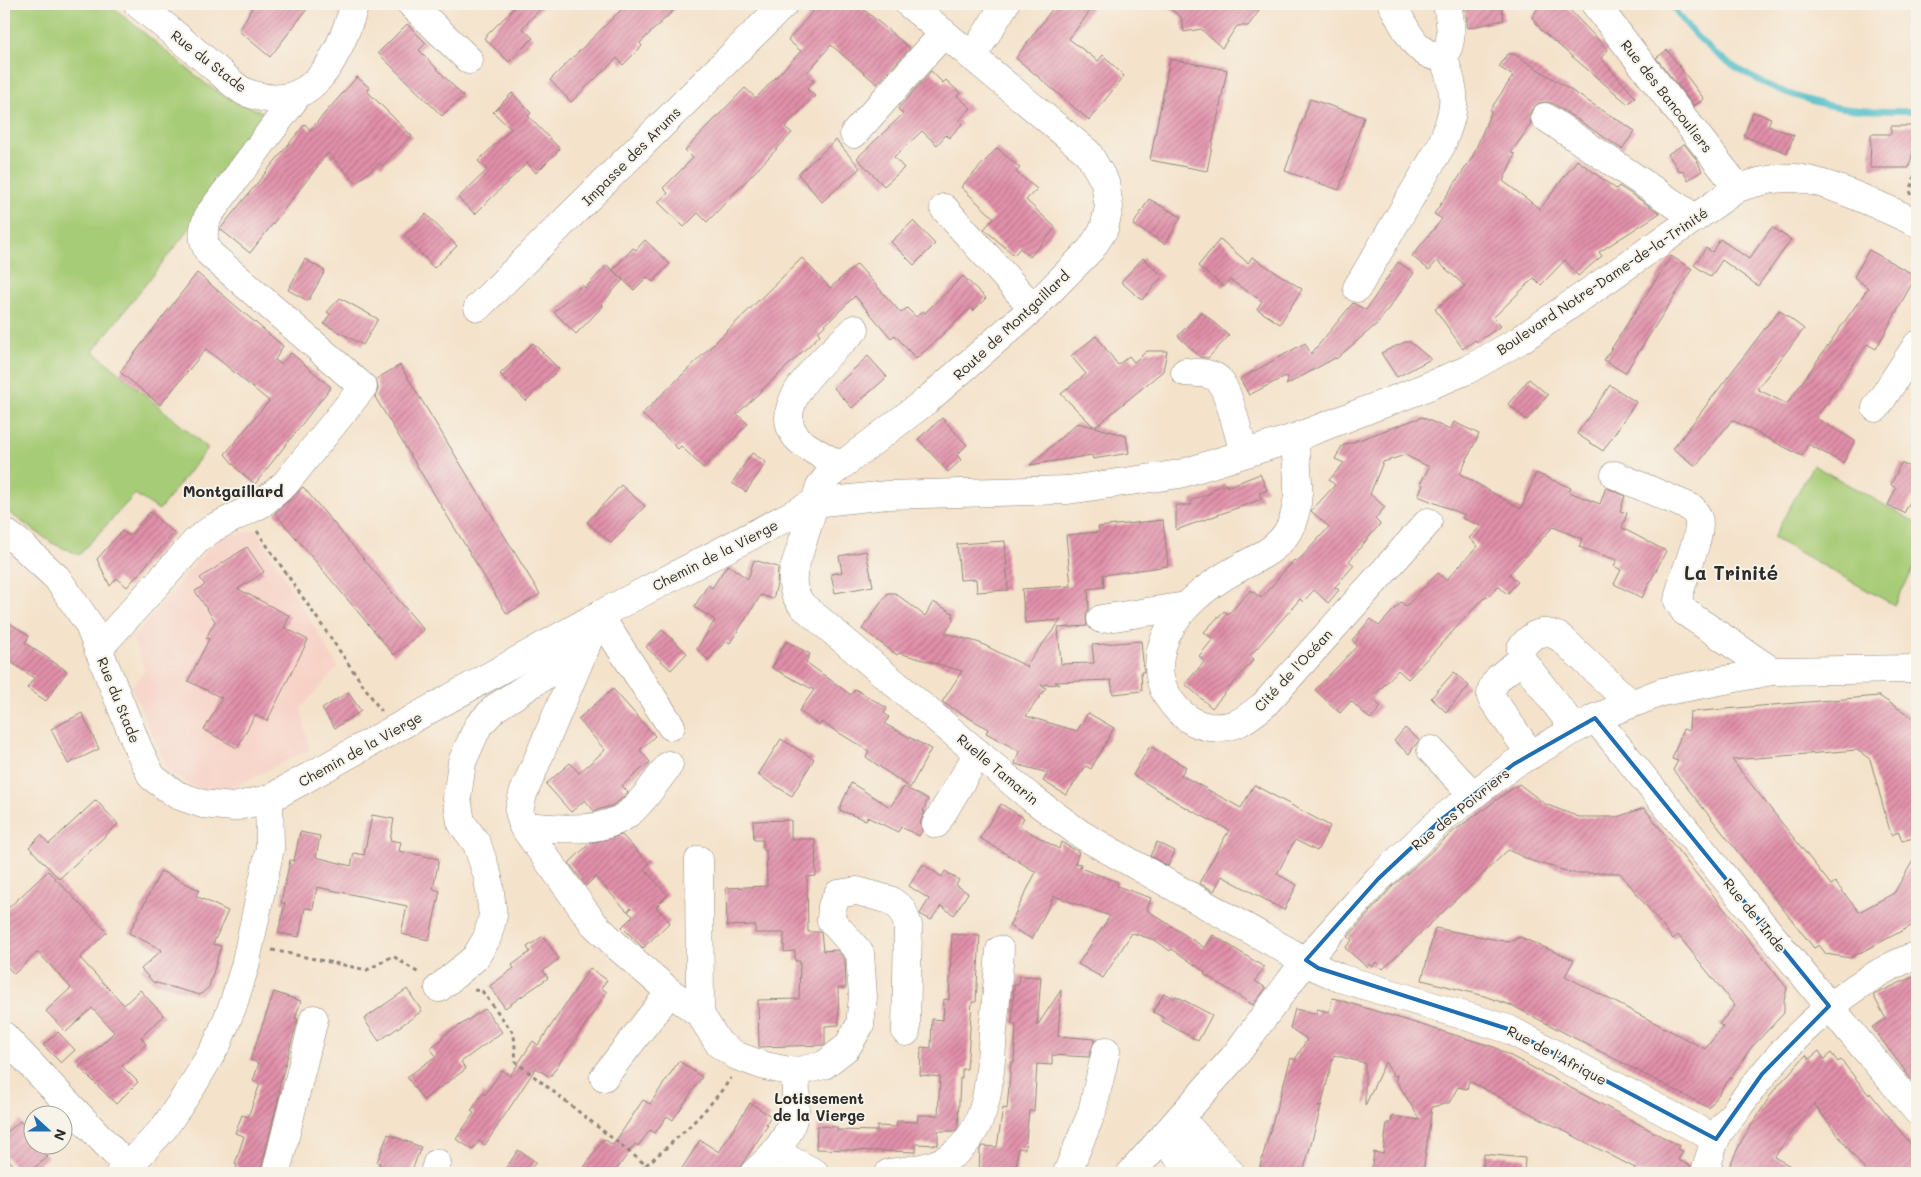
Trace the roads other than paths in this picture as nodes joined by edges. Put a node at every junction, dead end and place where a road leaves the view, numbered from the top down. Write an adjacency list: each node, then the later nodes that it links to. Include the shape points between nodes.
1 (138, 4): 14 (street, Rue du Stade, via 243,91 280,98)
2 (355, 4): 14 (street, Rue du Stade, via 333,61 317,82)
3 (411, 4): 13 (street)
4 (784, 4): 22 (street, Impasse des Arums)
5 (909, 4): 10 (street, Route de Montgaillard)
6 (1006, 4): 11 (street)
7 (1392, 4): 12 (street, via 1419,48 1430,56)
8 (1448, 4): 12 (street, via 1450,44)
9 (1606, 9): 17 (street, Rue des Bancouliers)
10 (944, 33): 11 (street, Route de Montgaillard); 16 (street)
11 (972, 57): 23 (street, Route de Montgaillard, via 1088,153 1108,194 1104,229 1091,249)
12 (1443, 57): 21 (street, via 1455,97 1450,124 1441,146)
13 (469, 60)
14 (299, 93): 38 (street, via 210,213 204,223 204,246 363,387 285,484 261,504 213,528 197,540)
15 (1545, 118): 19 (street)
16 (854, 134)
17 (1738, 188): 19 (street, Boulevard Notre-Dame-de-la-Trinité); 20 (street, Boulevard Notre-Dame-de-la-Trinité, via 1777,178 1813,180)
18 (944, 208): 23 (street)
19 (1695, 218): 28 (street, Boulevard Notre-Dame-de-la-Trinité, via 1520,340 1466,370)
20 (1911, 220)
21 (1357, 288)
22 (478, 307)
23 (1033, 308): 30 (street, Route de Montgaillard, via 926,401)
24 (855, 329): 30 (street, via 798,388 789,405 789,423 799,440)
25 (1917, 345): 27 (street)
26 (1186, 372): 29 (street, via 1218,379 1224,388)
27 (1876, 408)
28 (1294, 438): 29 (street, Boulevard Notre-Dame-de-la-Trinité); 35 (street, Cité de l'Océan, via 1299,492 1287,532 1263,556 1230,573)
29 (1244, 453): 32 (street, Boulevard Notre-Dame-de-la-Trinité, via 1180,474 1068,490 887,495)
30 (839, 465): 32 (street, Route de Montgaillard, via 820,486)
31 (1615, 475): 42 (street, via 1692,508 1698,518 1699,533 1679,587 1678,601 1685,612)
32 (814, 503): 36 (street, Chemin de la Vierge); 47 (street, Ruelle Tamarin, via 792,580 797,599)
33 (1428, 522): 35 (street, Cité de l'Océan, via 1264,705 1246,719 1226,728 1205,726 1187,719 1163,689 1158,664 1165,637)
34 (4, 532): 38 (street, Rue du Stade, via 57,578 88,623)
35 (1186, 606): 37 (street, Cité de l'Océan)
36 (599, 615): 39 (street); 45 (street); 51 (street, Chemin de la Vierge)
37 (1102, 619)
38 (98, 649): 51 (street, Rue du Stade, via 152,777 177,795 203,804 233,807)
39 (585, 649): 53 (street, via 523,794 519,810); 58 (street, via 495,708 478,726 462,762 458,806 462,822 478,844 488,877 493,916 487,938 475,958)
40 (1522, 660): 43 (street, via 1521,648 1527,640 1542,632 1552,633); 44 (street, Rue de l'Inde); 48 (street, via 1494,681 1490,689 1491,697)
41 (1917, 669): 42 (street, Rue des Poivriers)
42 (1772, 671): 43 (street, Rue des Poivriers, via 1662,692)
43 (1631, 704): 44 (street, Rue des Poivriers)
44 (1585, 723): 48 (street, Rue des Poivriers); 60 (street, Rue de l'Inde)
45 (672, 726)
46 (1431, 750): 50 (street)
47 (978, 753): 52 (street); 57 (street, Ruelle Tamarin, via 1082,835 1200,904)
48 (1530, 755): 50 (street, Rue des Poivriers)
49 (669, 766): 53 (street, via 629,814 598,827)
50 (1473, 794): 57 (street, Rue des Poivriers, via 1378,879)
51 (269, 799): 73 (street, via 270,848 250,945 233,1004 218,1042 193,1085 164,1128)
52 (936, 824)
53 (523, 826): 59 (street, via 594,924)
54 (699, 860): 61 (street)
55 (1000, 950): 77 (street, via 988,1086 971,1136 954,1154 928,1166)
56 (1917, 955): 60 (street, via 1898,962)
57 (1306, 960): 69 (street, Rue des Poivriers, via 1255,1031); 70 (street, Rue de l'Afrique, via 1340,978 1508,1029)
58 (439, 988)
59 (670, 992): 61 (street); 67 (street)
60 (1829, 1006): 68 (street, Rue de l'Inde); 70 (street, via 1762,1074)
61 (700, 1014): 66 (street, via 719,1044 744,1058)
62 (314, 1019): 74 (street)
63 (906, 1032): 66 (street, via 908,925 902,909 890,900 857,891 838,894 832,906 831,920 860,954 863,997 860,1025 847,1047 824,1065)
64 (4, 1036): 73 (street)
65 (1106, 1051): 78 (street, via 1097,1128)
66 (794, 1072): 72 (street, via 798,1093 792,1123)
67 (604, 1077)
68 (1917, 1112)
69 (1180, 1118): 71 (street, Rue des Poivriers); 81 (street)
70 (1716, 1139): 82 (street)
71 (1161, 1140): 79 (street, Rue des Poivriers); 80 (street)
72 (777, 1153): 75 (street); 76 (street)
73 (128, 1171)
74 (276, 1173)
75 (754, 1173)
76 (815, 1173)
77 (889, 1173)
78 (1067, 1173)
79 (1131, 1173)
80 (1196, 1173)
81 (1231, 1173)
82 (1705, 1173)

